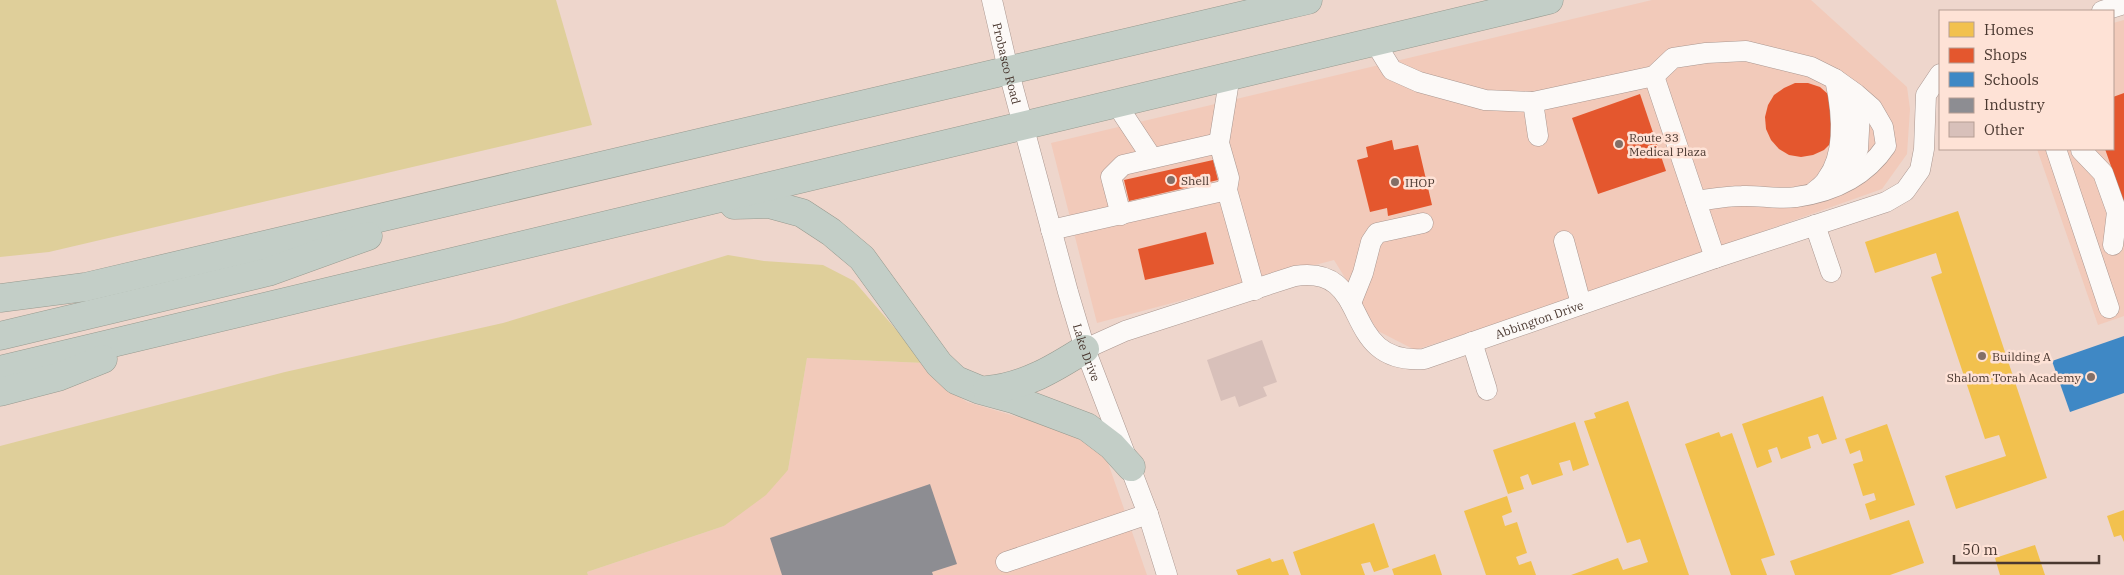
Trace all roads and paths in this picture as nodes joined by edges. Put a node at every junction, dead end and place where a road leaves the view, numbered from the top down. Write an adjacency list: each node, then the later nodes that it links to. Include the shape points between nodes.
1 (992, 0): 7 (street, Probasco Road)
2 (1308, 0): 7 (highway)
3 (1549, 0): 6 (highway)
4 (2124, 4): 5 (street)
5 (2105, 10)
6 (1374, 41): 8 (highway); 13 (street, via 1392,70 1419,82 1485,100)
7 (1008, 69): 14 (street, Probasco Road); 20 (highway)
8 (1230, 75): 12 (highway); 16 (street)
9 (1654, 76): 11 (street, via 1673,58 1746,51 1811,66); 13 (street); 23 (street)
10 (1939, 76): 27 (street, Abbington Drive, via 1926,95 1920,170 1905,191 1886,202)
11 (1843, 84): 22 (street, via 1836,165); 22 (street, via 1872,108 1883,127 1886,146 1865,171)
12 (1115, 102): 14 (highway); 19 (street)
13 (1534, 102): 15 (street)
14 (1024, 125): 24 (highway); 28 (street, Lake Drive)
15 (1538, 136)
16 (1219, 143): 19 (street); 21 (street, via 1229,178)
17 (2056, 150): 31 (street)
18 (2081, 150): 30 (street)
19 (1152, 158): 25 (street, via 1124,165 1111,177)
20 (496, 190): 35 (highway, via 85,287); 40 (highway, via 268,272)
21 (1227, 190): 25 (street); 34 (street)
22 (1821, 191): 23 (street, via 1795,197 1740,196)
23 (1696, 201): 32 (street)
24 (693, 205): 39 (highway); 44 (highway, via 769,204 802,213 816,222 862,258 939,364 956,380)
25 (1121, 215): 28 (street)
26 (1423, 223): 36 (street, via 1377,233)
27 (1815, 225): 32 (street, Abbington Drive); 33 (street)
28 (1050, 230): 42 (street, Lake Drive)
29 (1564, 241): 37 (street)
30 (2119, 243): 31 (street)
31 (2090, 252): 38 (street)
32 (1715, 258): 37 (street, Abbington Drive)
33 (1831, 272)
34 (1255, 290): 36 (street, Abbington Drive, via 1308,274 1336,282); 42 (street, Abbington Drive, via 1125,331)
35 (0, 298)
36 (1351, 303): 41 (street, Abbington Drive, via 1366,333 1377,347 1392,356 1424,359)
37 (1581, 304): 41 (street, Abbington Drive)
38 (2109, 308)
39 (214, 317): 43 (highway); 46 (highway, via 58,377)
40 (0, 336)
41 (1472, 342): 45 (street)
42 (1085, 349): 44 (highway, via 1035,377 1004,388); 47 (street, Lake Drive)
43 (0, 370)
44 (980, 390): 47 (highway, via 1087,427 1112,446)
45 (1487, 390)
46 (0, 392)
47 (1131, 467): 48 (street, Lake Drive)
48 (1148, 514): 49 (street); 50 (street, Lake Drive)
49 (1006, 562)
50 (1167, 575)

